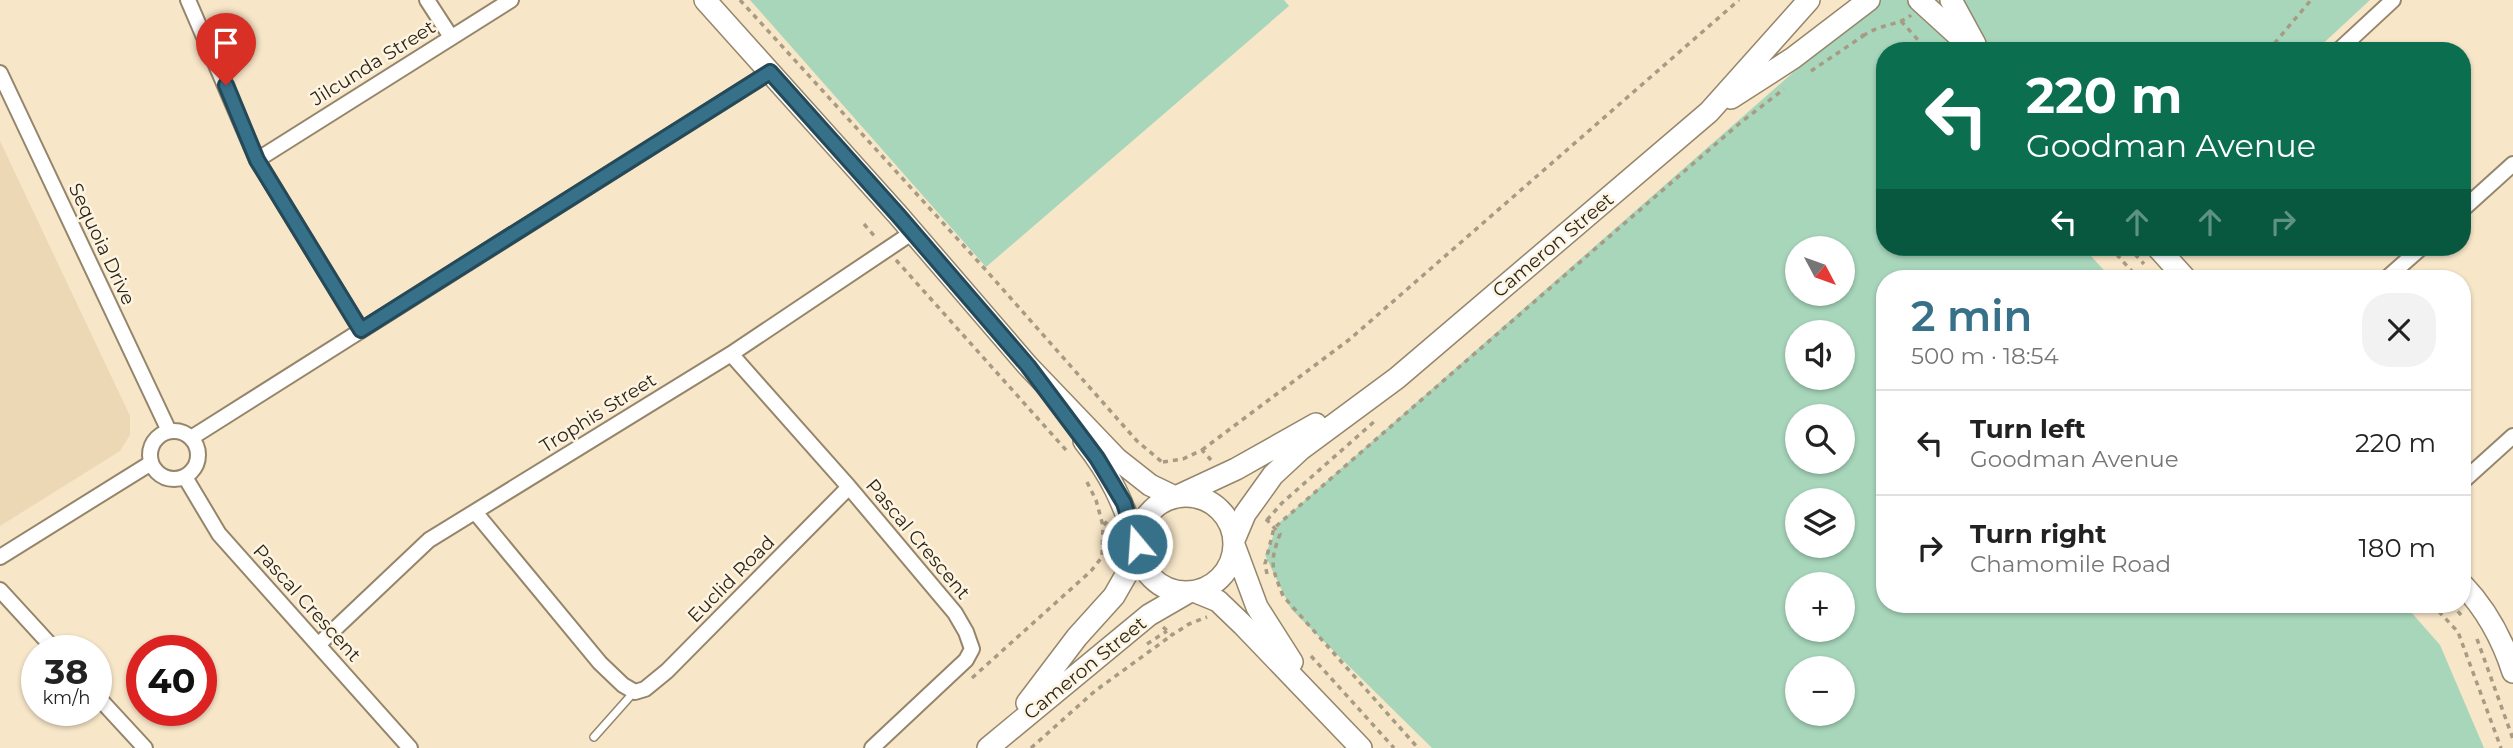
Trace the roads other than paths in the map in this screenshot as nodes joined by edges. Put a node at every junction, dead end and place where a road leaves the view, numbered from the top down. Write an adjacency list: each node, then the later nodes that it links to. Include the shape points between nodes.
1 (188, 0): 17 (street)
2 (427, 0): 10 (street)
3 (511, 0): 10 (street, Jilcunda Street)
4 (705, 0): 14 (street)
5 (1809, 0): 16 (street, Cameron Street)
6 (1869, 0): 16 (street, Cameron Street, via 1793,58)
7 (1951, 0): 12 (street)
8 (2393, 0): 13 (street)
9 (1921, 2): 11 (street)
10 (451, 37): 17 (street, Jilcunda Street)
11 (1967, 42)
12 (1972, 42)
13 (2348, 42)
14 (770, 72): 20 (street); 25 (street)
15 (0, 73): 29 (street, Sequoia Drive)
16 (1709, 112): 28 (street, Cameron Street)
17 (257, 160): 25 (street)
18 (2513, 164): 19 (street)
19 (2471, 202)
20 (913, 232): 26 (street, Trophis Street); 27 (street)
21 (2165, 256): 23 (street)
22 (2412, 256): 24 (street)
23 (2178, 270)
24 (2396, 270)
25 (361, 330): 31 (street)
26 (731, 354): 35 (street, Pascal Crescent); 37 (street, Trophis Street)
27 (1028, 366): 36 (street, via 1117,459 1144,480); 39 (street, via 1097,458 1124,503)
28 (1397, 378): 36 (street, Cameron Street, via 1245,464); 38 (street, Cameron Street, via 1273,475 1245,514)
29 (169, 431): 31 (street); 32 (street, via 155,440)
30 (2513, 436): 33 (street)
31 (191, 438): 34 (street, via 199,459)
32 (151, 463): 34 (street, via 169,480); 40 (street)
33 (2471, 474)
34 (185, 477): 45 (street, Pascal Crescent, via 219,534)
35 (849, 487): 47 (street, Euclid Road, via 662,676); 53 (street, Pascal Crescent, via 955,613 972,649 944,683)
36 (1177, 496): 38 (street, via 1205,499 1216,506 1231,527); 39 (street, via 1147,513)
37 (475, 512): 45 (street, Trophis Street, via 429,540); 47 (street, via 600,663)
38 (1234, 543): 42 (street, via 1227,570 1208,587); 48 (street, via 1257,607)
39 (1137, 549): 42 (street, via 1150,578 1174,591); 54 (street, Cameron Street, via 1114,596 1034,695)
40 (0, 557)
41 (0, 590): 44 (street)
42 (1192, 592): 48 (street, via 1218,601); 55 (street, Cameron Street, via 1149,615)
43 (2471, 594): 46 (street, via 2487,613)
44 (41, 635)
45 (319, 644): 52 (street, Pascal Crescent)
46 (2513, 672)
47 (635, 692): 50 (lane, Euclid Road)
48 (1315, 699): 56 (street)
49 (112, 712): 51 (street)
50 (594, 737)
51 (145, 748)
52 (410, 748)
53 (872, 748)
54 (980, 748)
55 (988, 748)
56 (1361, 748)

